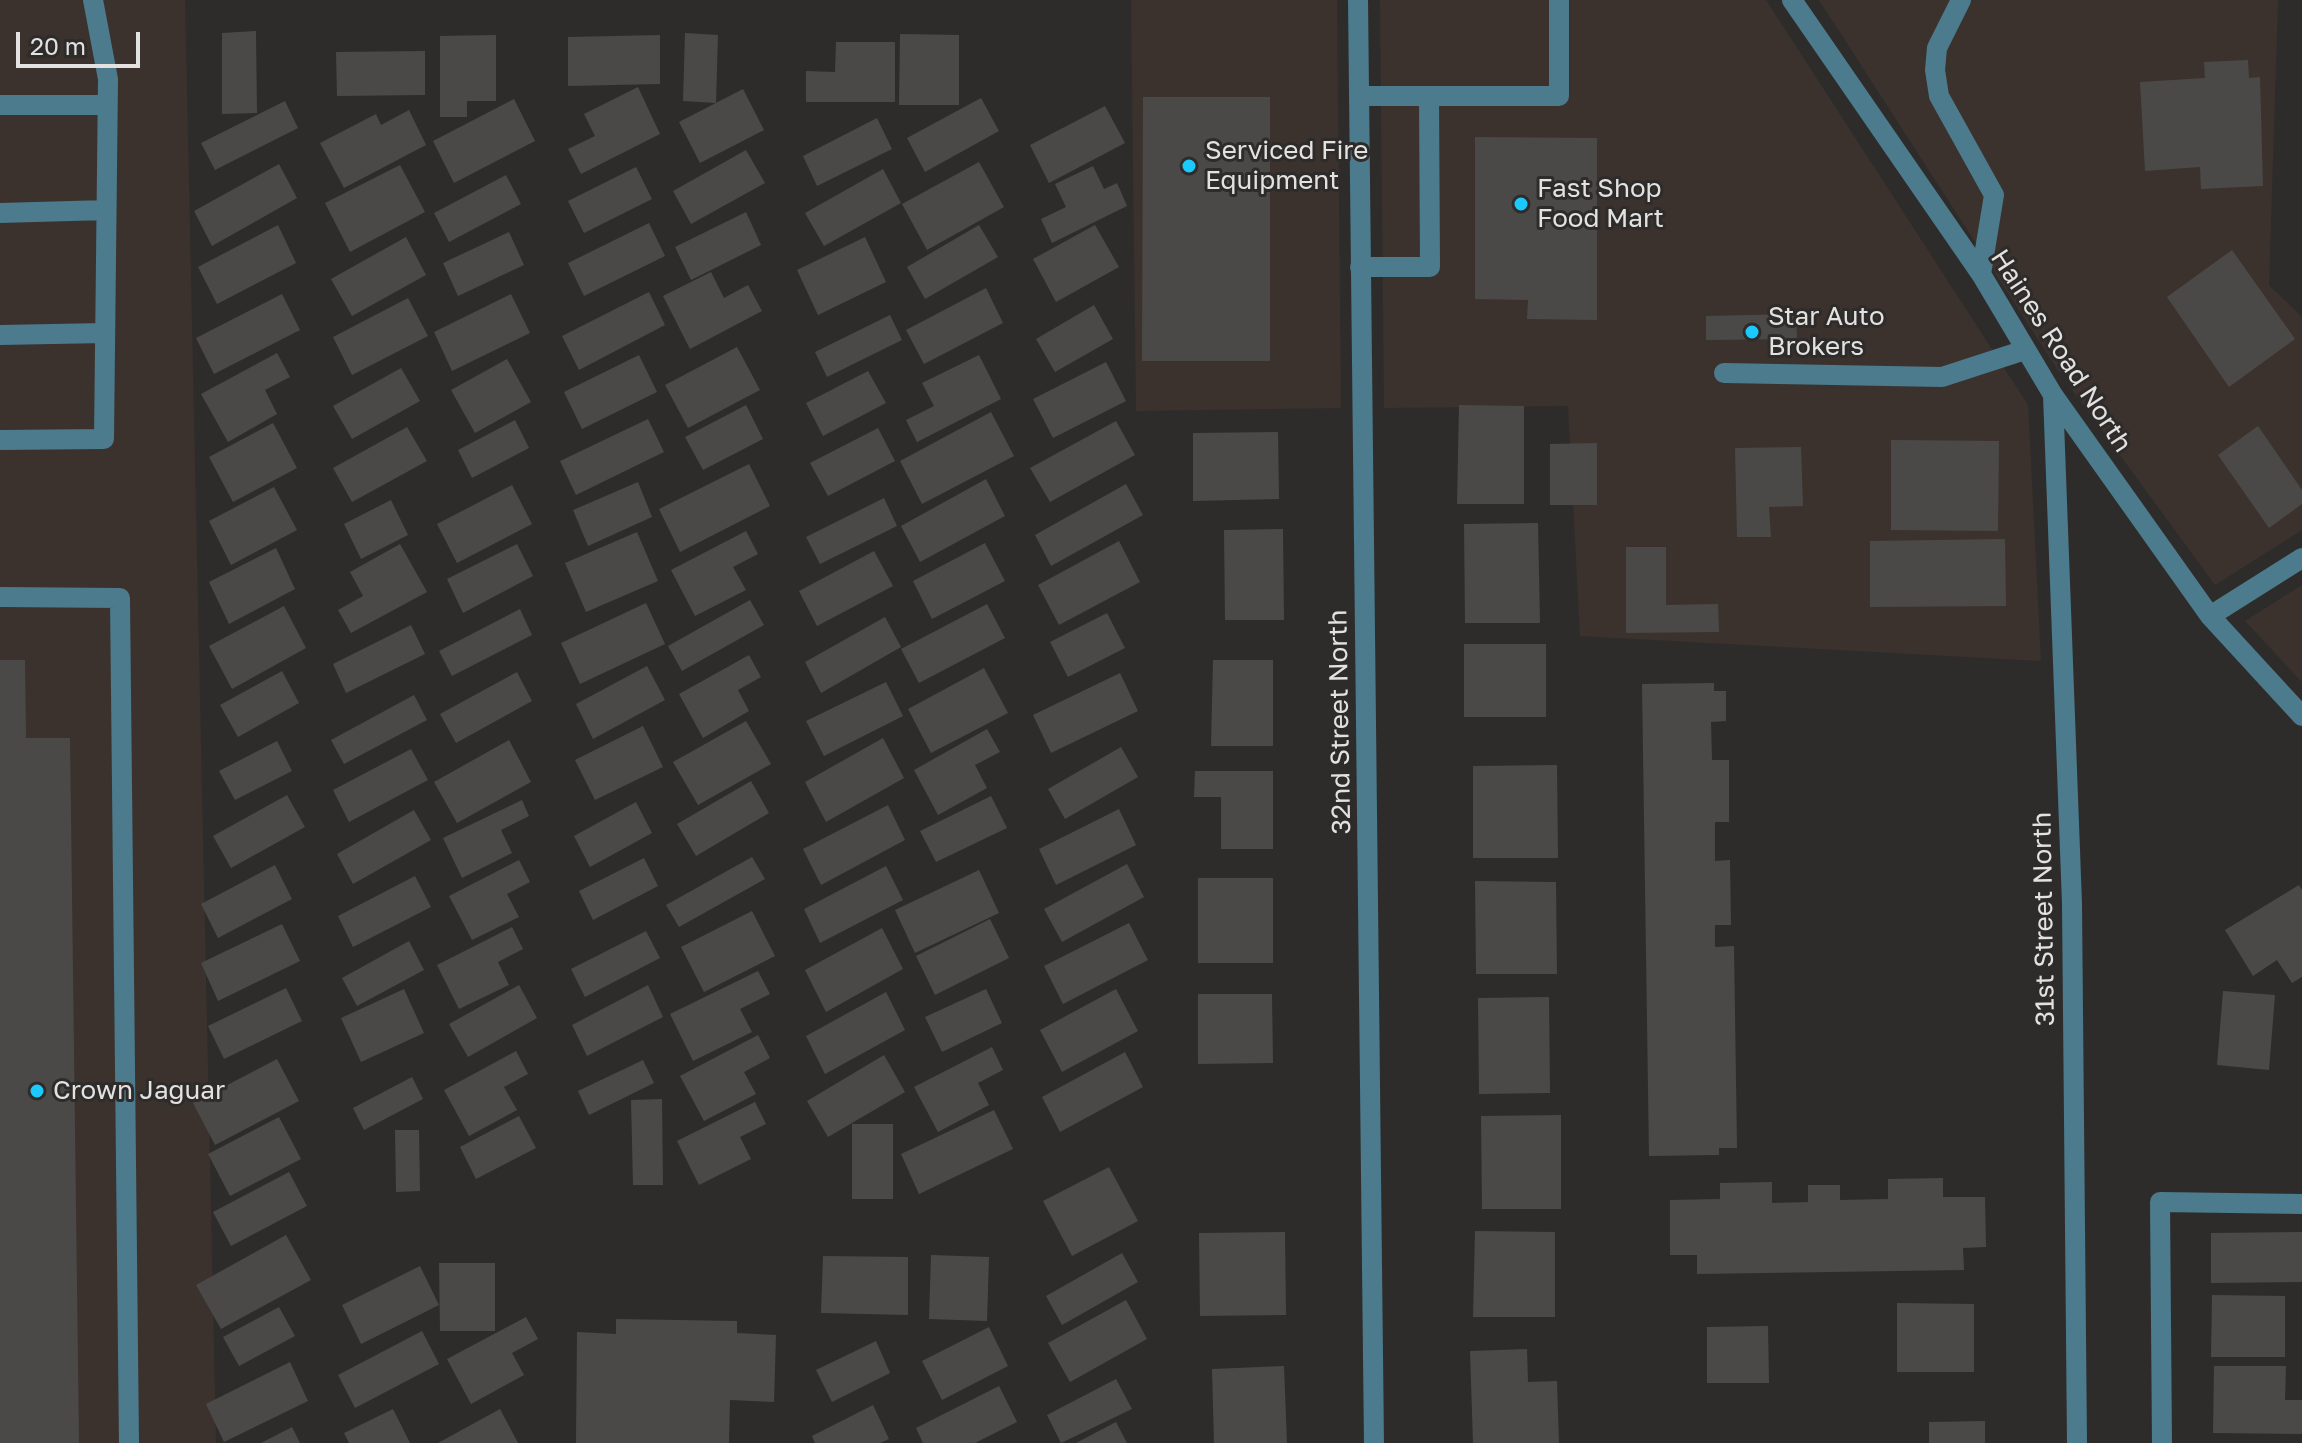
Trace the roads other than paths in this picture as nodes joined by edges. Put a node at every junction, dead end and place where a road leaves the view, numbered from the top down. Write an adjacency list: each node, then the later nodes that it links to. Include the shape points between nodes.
1 (93, 0): 9 (street, via 108,79)
2 (1358, 0): 6 (street, 32nd Street North)
3 (1559, 0): 7 (street, via 1559,96)
4 (1792, 0): 13 (street, Haines Road North)
5 (1961, 0): 13 (street, via 1937,48 1935,70 1939,96 1994,195)
6 (1359, 96): 7 (street); 12 (street, 32nd Street North)
7 (1429, 96): 12 (street, via 1430,267)
8 (0, 105): 9 (street)
9 (107, 105): 10 (street)
10 (106, 210): 11 (street); 14 (street)
11 (0, 213)
12 (1360, 267): 26 (street, 32nd Street North)
13 (1981, 274): 16 (street, Haines Road North)
14 (105, 333): 15 (street); 19 (street, via 104,439)
15 (0, 335)
16 (2025, 350): 17 (street, via 1942,377); 18 (street, Haines Road North)
17 (1724, 373)
18 (2053, 395): 22 (street, Haines Road North); 27 (street, 31st Street North, via 2072,904)
19 (0, 440)
20 (2302, 558): 22 (street)
21 (0, 597): 25 (street, via 120,598)
22 (2210, 616): 23 (street, Haines Road North)
23 (2302, 716)
24 (2302, 1204): 28 (street, via 2160,1202)
25 (129, 1443)
26 (1374, 1443)
27 (2077, 1443)
28 (2162, 1443)

